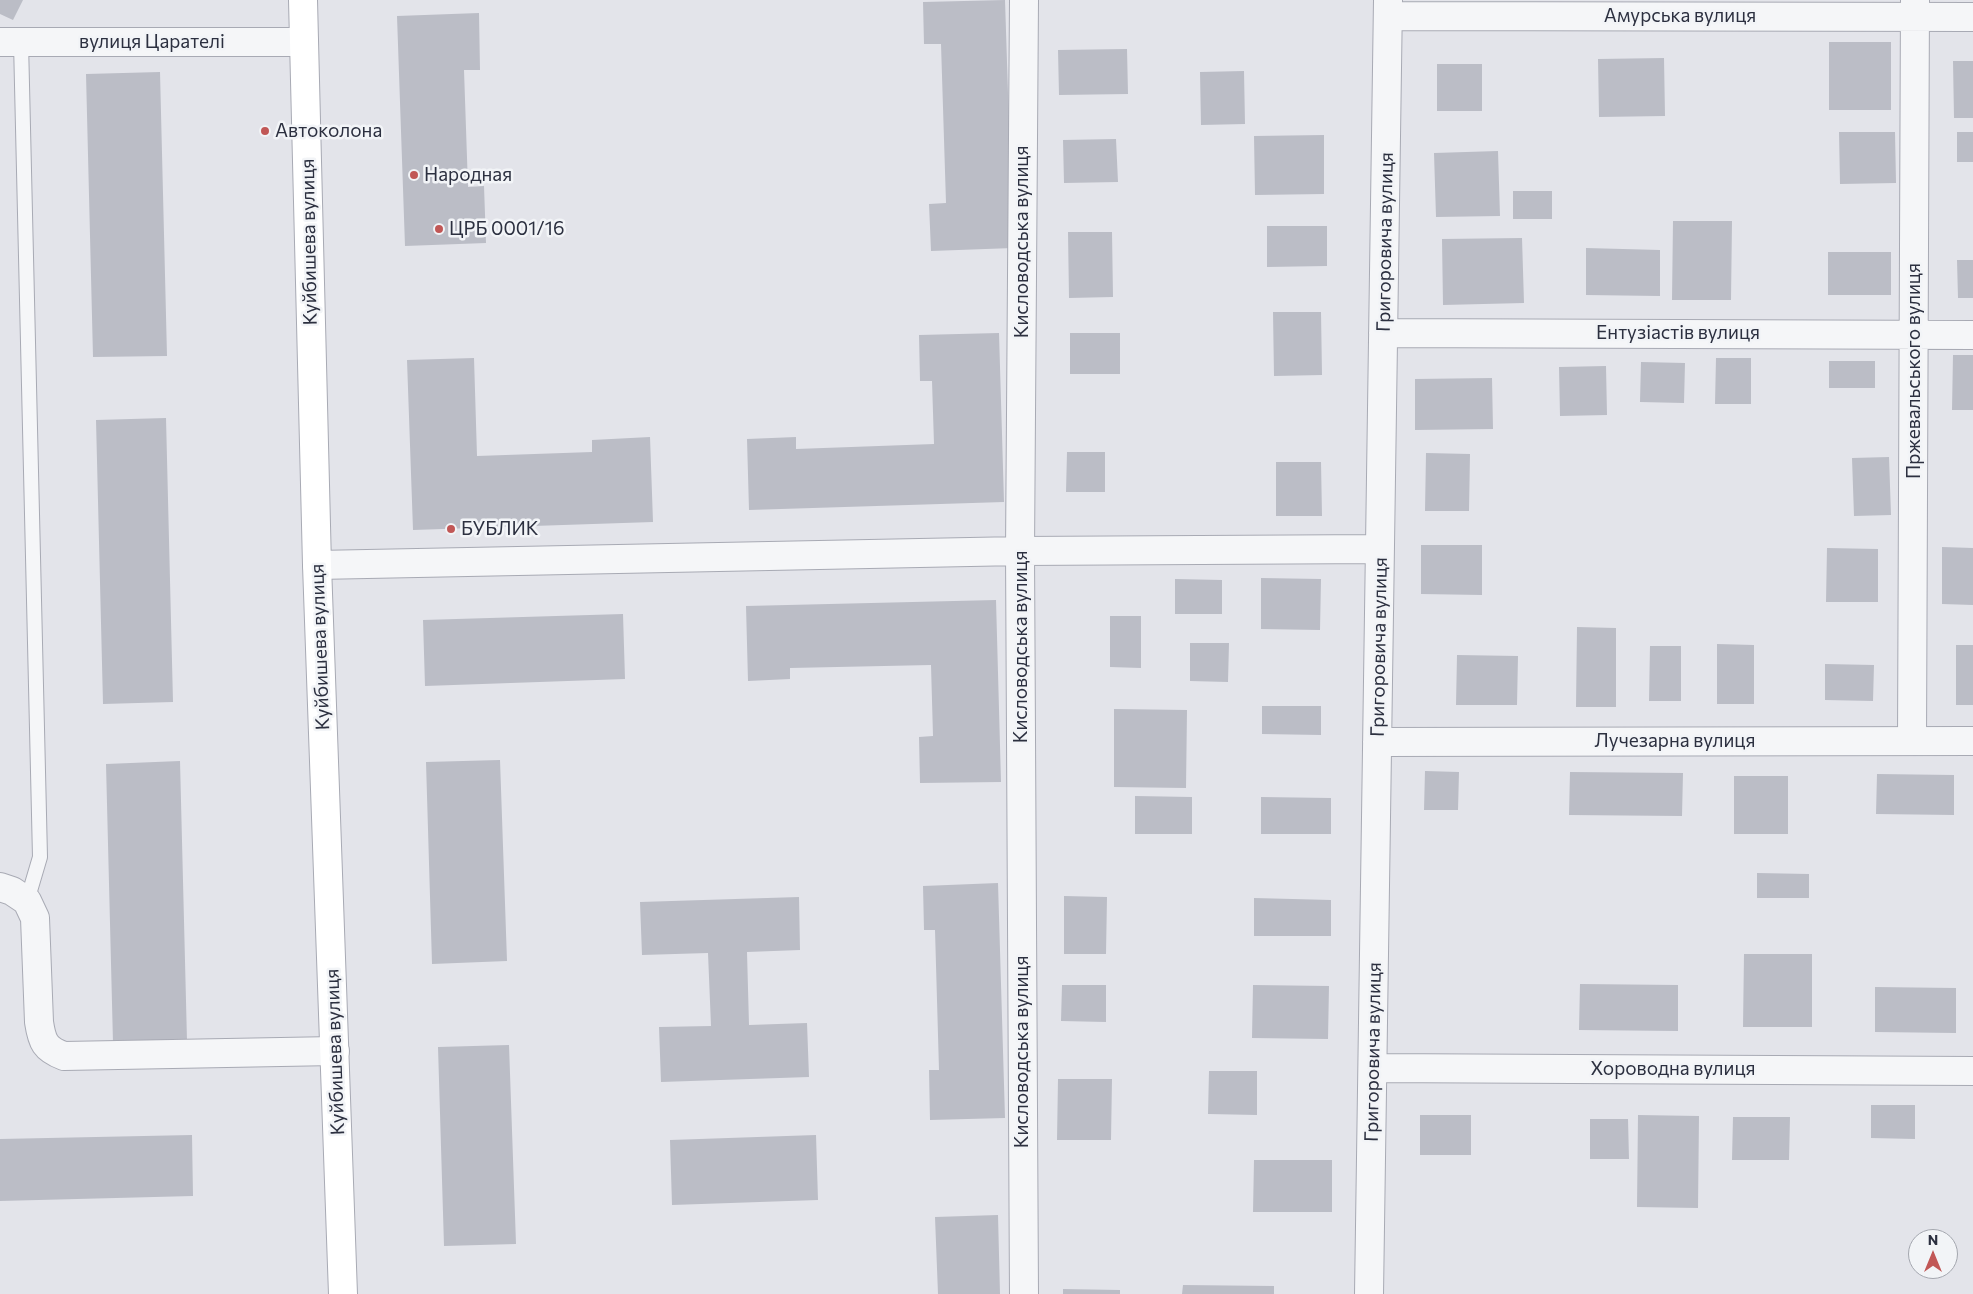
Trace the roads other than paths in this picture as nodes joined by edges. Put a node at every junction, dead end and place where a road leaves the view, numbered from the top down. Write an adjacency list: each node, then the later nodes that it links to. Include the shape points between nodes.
1 (303, 0): 7 (main road, Куйбишева вулиця)
2 (1024, 0): 12 (street, Кисловодська вулиця)
3 (1388, 8): 4 (street, Амурська вулиця); 8 (street, Григоровича вулиця)
4 (1915, 9): 5 (street, Амурська вулиця); 9 (street, Пржевальського вулиця)
5 (1973, 17)
6 (11, 42): 7 (street, вулиця Царателі); 18 (lane, via 40,857)
7 (304, 42): 13 (main road, Куйбишева вулиця)
8 (1383, 332): 9 (street, Ентузіастів вулиця); 11 (street, Григоровича вулиця)
9 (1914, 334): 10 (street, Ентузіастів вулиця); 14 (street, Пржевальського вулиця)
10 (1973, 335)
11 (1380, 549): 12 (street); 16 (street, Григоровича вулиця)
12 (1020, 551): 13 (street); 23 (street, Кисловодська вулиця)
13 (316, 565): 19 (main road, Куйбишева вулиця)
14 (1912, 741): 15 (street, Лучезарна вулиця); 16 (street, Лучезарна вулиця)
15 (1973, 741)
16 (1377, 742): 20 (street, Григоровича вулиця)
17 (0, 887): 18 (street)
18 (27, 901): 19 (street, via 35,918 39,1022 42,1038 50,1050 64,1056)
19 (334, 1050): 22 (main road, Куйбишева вулиця)
20 (1373, 1068): 21 (street, Хороводна вулиця); 24 (street, Григоровича вулиця)
21 (1973, 1071)
22 (343, 1294)
23 (1024, 1294)
24 (1369, 1294)

